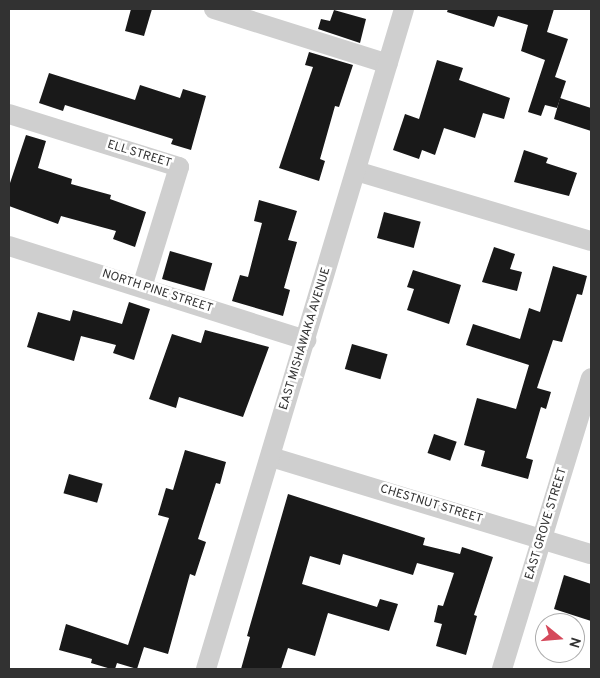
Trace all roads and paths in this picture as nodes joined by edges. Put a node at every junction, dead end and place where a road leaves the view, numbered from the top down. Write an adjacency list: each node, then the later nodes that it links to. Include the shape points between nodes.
1 (214, 9): 3 (street)
2 (404, 9): 3 (street, EAST MISHAWAKA AVENUE)
3 (388, 64): 5 (street, EAST MISHAWAKA AVENUE)
4 (9, 114): 8 (street, ELL STREET, via 179,167)
5 (356, 171): 6 (street); 9 (street, EAST MISHAWAKA AVENUE)
6 (591, 242)
7 (9, 246): 8 (street, NORTH PINE STREET)
8 (142, 287): 9 (street, NORTH PINE STREET)
9 (306, 340): 11 (street, EAST MISHAWAKA AVENUE)
10 (591, 378): 12 (street, EAST GROVE STREET)
11 (271, 457): 12 (street, CHESTNUT STREET); 14 (street, EAST MISHAWAKA AVENUE)
12 (543, 539): 13 (street, CHESTNUT STREET); 15 (street, EAST GROVE STREET)
13 (591, 554)
14 (206, 669)
15 (502, 669)

